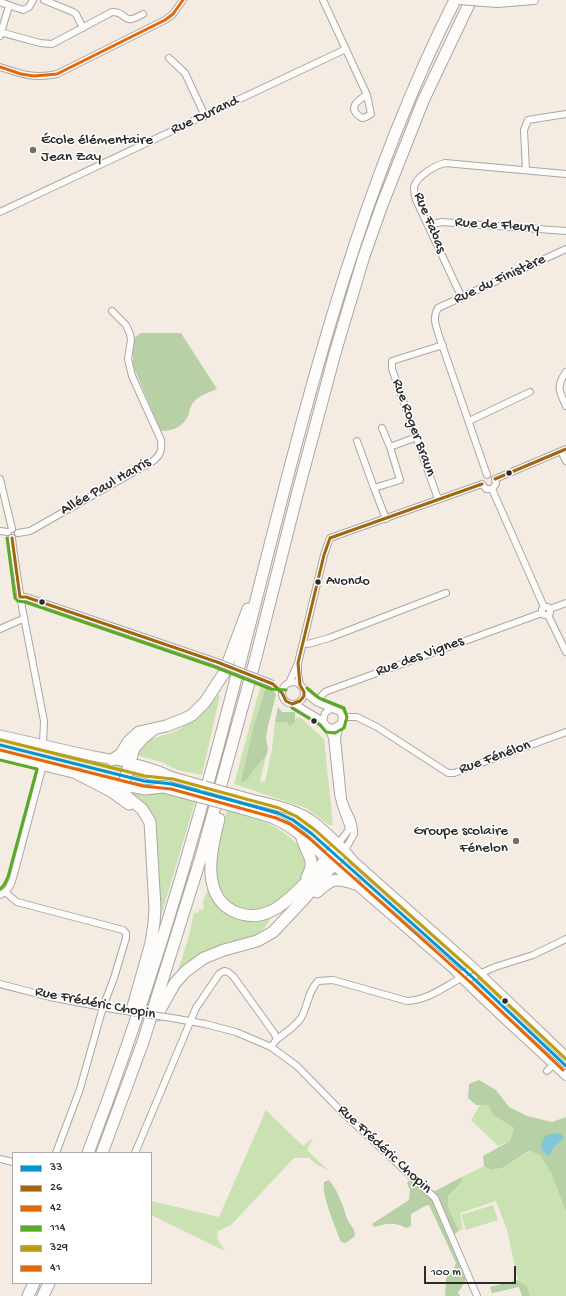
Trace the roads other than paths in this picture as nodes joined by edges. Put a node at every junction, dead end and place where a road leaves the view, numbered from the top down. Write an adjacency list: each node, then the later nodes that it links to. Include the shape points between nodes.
1 (33, 0): 10 (street, via 29,7 23,10)
2 (44, 0): 12 (street, via 76,14)
3 (183, 0): 16 (street, via 165,20 56,74 32,76)
4 (323, 0): 14 (street)
5 (455, 0): 51 (highway, via 390,144 352,249)
6 (459, 0): 8 (street, bridge, via 497,3)
7 (471, 0): 60 (highway, via 423,101 398,161 364,256 335,353)
8 (534, 0)
9 (0, 2): 10 (street)
10 (9, 6): 13 (street)
11 (143, 14): 12 (street, via 132,20 120,13 112,12)
12 (83, 28): 13 (street, via 52,44)
13 (0, 34)
14 (346, 49): 17 (street); 19 (street, Rue Durand)
15 (169, 58): 19 (street, via 185,73)
16 (0, 67)
17 (367, 96)
18 (566, 114): 20 (street, via 528,120 524,130)
19 (205, 116): 22 (street, Rue Durand)
20 (526, 170): 21 (street, Rue Fabas); 23 (street, Rue Fabas, via 452,163 433,168 423,175 414,187 416,200)
21 (566, 174)
22 (0, 212)
23 (428, 225): 24 (street, Rue de Fleury, via 442,222); 26 (street, Rue Fabas)
24 (566, 231)
25 (566, 249): 26 (street, Rue du Finistère)
26 (462, 298): 28 (street, Rue du Finistère, via 438,308 435,313 434,318)
27 (112, 311): 49 (street, Allée Paul Harris, via 126,325 130,334 128,366 161,440 160,453 153,461 37,527)
28 (443, 345): 32 (street); 34 (street, Rue Roger Braun, via 392,361 392,369)
29 (566, 372): 31 (street, via 561,378 559,388)
30 (530, 392): 32 (street)
31 (566, 406)
32 (468, 421): 39 (street)
33 (382, 428): 36 (street)
34 (417, 437): 36 (street); 45 (street, Rue Roger Braun)
35 (358, 441): 43 (street)
36 (390, 447): 43 (street, via 400,480)
37 (564, 450): 38 (street); 41 (street)
38 (566, 461)
39 (487, 475): 41 (street); 42 (street, via 482,479)
40 (0, 479): 48 (street)
41 (495, 479): 44 (street, via 496,484)
42 (482, 484): 44 (street, via 486,489); 45 (street)
43 (374, 488): 46 (street)
44 (492, 489): 55 (street)
45 (438, 499): 46 (street)
46 (386, 519): 58 (street, via 330,538)
47 (0, 531): 48 (street)
48 (10, 531): 49 (street, via 16,530); 50 (street, via 9,536)
49 (18, 533): 50 (street)
50 (12, 538): 53 (street)
51 (267, 558): 74 (highway, via 224,673 214,691 192,715); 105 (highway, via 177,893)
52 (446, 593): 58 (street, via 329,638)
53 (20, 597): 56 (street); 62 (street, bridge, via 217,662)
54 (566, 603): 55 (street, Rue des Vignes)
55 (546, 611): 59 (street); 67 (street, Rue des Vignes, via 330,690)
56 (24, 619): 57 (street); 77 (street, via 44,720)
57 (0, 629)
58 (303, 643): 61 (street)
59 (566, 652)
60 (255, 661): 88 (highway, via 258,676 217,829 211,878 216,894 226,906 234,912 251,916 265,914 280,906); 99 (highway, via 201,857)
61 (298, 663): 63 (street); 64 (street)
62 (273, 684): 63 (street); 66 (street)
63 (287, 684): 64 (street, via 295,682); 66 (street)
64 (300, 685): 65 (street)
65 (304, 692): 67 (street); 68 (street, via 302,699)
66 (282, 693): 68 (street, via 286,701)
67 (316, 702): 69 (street)
68 (295, 704): 71 (street)
69 (331, 709): 70 (street, via 337,710); 71 (street, via 325,713)
70 (342, 717): 72 (street); 75 (street, Rue Fénélon, via 357,717 368,722 448,773)
71 (323, 721): 73 (street)
72 (340, 725): 73 (street); 86 (street, via 337,738 343,799 354,823 354,834)
73 (328, 727): 86 (street, via 332,738 338,794 349,828)
74 (154, 729): 79 (highway, via 139,732 129,741 121,754); 81 (highway, via 138,743)
75 (566, 732)
76 (0, 735): 77 (main road)
77 (43, 744): 79 (main road)
78 (0, 755): 80 (main road)
79 (112, 760): 81 (main road)
80 (43, 765): 82 (main road); 90 (street, via 13,878 10,887)
81 (128, 766): 83 (highway); 86 (main road, bridge, via 156,769 186,781 290,810 317,825)
82 (78, 774): 83 (main road); 84 (highway, via 111,791 132,807)
83 (123, 786): 84 (highway, via 126,796 147,816); 85 (main road, bridge, via 142,789 163,788 241,809 276,820)
84 (150, 829): 105 (highway, via 155,908 151,943)
85 (302, 838): 87 (main road); 88 (highway, via 312,864)
86 (341, 847): 87 (main road); 93 (street)
87 (330, 862): 88 (highway); 89 (street); 91 (highway)
88 (304, 883)
89 (354, 884): 91 (highway, via 342,880 332,881 314,895); 94 (street)
90 (3, 893): 96 (street, via 17,902 123,930 126,933)
91 (304, 899): 99 (highway, via 278,928 268,935 204,958 186,971 175,982)
92 (566, 939): 93 (street, via 533,955)
93 (477, 971): 94 (street); 101 (street)
94 (462, 978): 98 (street, via 429,996 407,1001 332,980 318,981 301,1018); 102 (street, via 526,1041)
95 (0, 984): 96 (street, Rue Frédéric Chopin)
96 (103, 1007): 97 (street, Rue Frédéric Chopin, bridge); 106 (street, via 80,1089)
97 (191, 1021): 98 (street, via 196,1008 219,974 224,971 233,976); 100 (street, Rue Frédéric Chopin, via 236,1032); 109 (street)
98 (277, 1039): 100 (street)
99 (143, 1042): 108 (highway)
100 (271, 1047): 116 (street, Rue Frédéric Chopin, via 297,1066 435,1198)
101 (566, 1056)
102 (554, 1064): 103 (street); 104 (street)
103 (547, 1071)
104 (566, 1076)
105 (98, 1128): 107 (highway)
106 (56, 1152)
107 (88, 1152)
108 (102, 1152)
109 (135, 1152)
110 (0, 1159): 111 (street)
111 (12, 1162)
112 (34, 1284): 114 (highway)
113 (49, 1284): 115 (highway)
114 (28, 1296)
115 (43, 1296)
116 (477, 1296)

